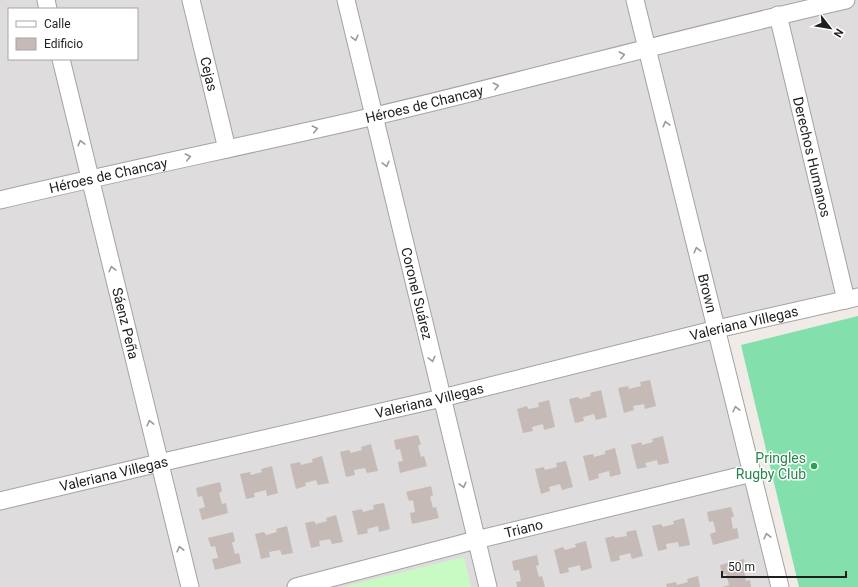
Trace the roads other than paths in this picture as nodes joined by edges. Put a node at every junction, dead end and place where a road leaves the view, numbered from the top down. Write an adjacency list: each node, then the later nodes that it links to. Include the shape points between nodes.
1 (191, 0): 9 (street, Cejas)
2 (346, 0): 8 (street, Coronel Suárez, one-way to 8)
3 (636, 0): 6 (street, Brown)
4 (846, 0): 5 (street, Héroes de Chancay)
5 (778, 16): 6 (street, Héroes de Chancay); 12 (street, Derechos Humanos)
6 (647, 49): 8 (street, Héroes de Chancay, one-way to 6); 13 (street, Brown, one-way to 6)
7 (61, 60): 10 (street, Sáenz Peña, one-way to 7)
8 (374, 116): 9 (street, Héroes de Chancay, one-way to 8); 14 (street, Coronel Suárez, one-way to 14)
9 (227, 149): 10 (street, Héroes de Chancay, one-way to 9)
10 (90, 179): 11 (street, Héroes de Chancay); 15 (street, Sáenz Peña, one-way to 10)
11 (0, 200)
12 (852, 298): 13 (street, Valeriana Villegas)
13 (717, 329): 14 (street, Valeriana Villegas); 16 (street, Brown, one-way to 13)
14 (442, 398): 15 (street, Valeriana Villegas); 18 (street, Coronel Suárez, one-way to 18)
15 (159, 463): 17 (street, Valeriana Villegas); 19 (street, Sáenz Peña, one-way to 15)
16 (752, 473): 18 (street, Triano); 22 (street, Brown, one-way to 16)
17 (0, 501)
18 (476, 540): 20 (street, Triano); 21 (street, Coronel Suárez)
19 (190, 587)
20 (296, 587)
21 (488, 587)
22 (780, 587)

